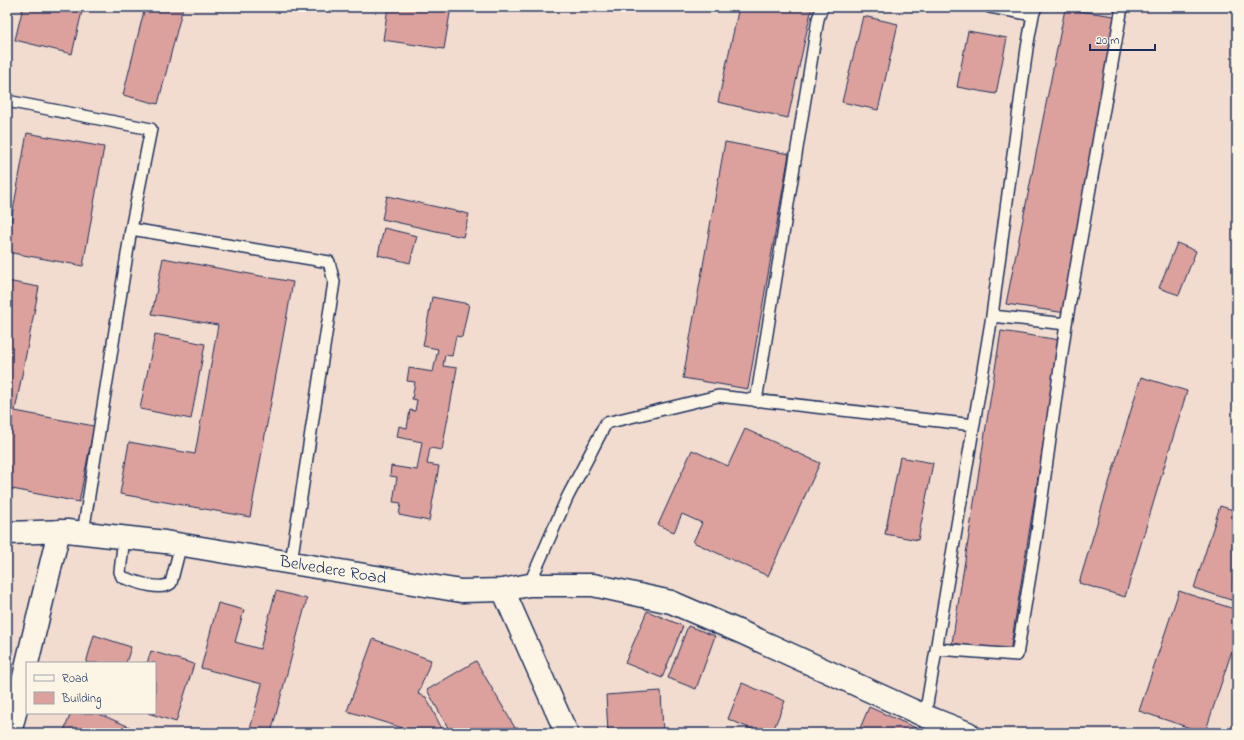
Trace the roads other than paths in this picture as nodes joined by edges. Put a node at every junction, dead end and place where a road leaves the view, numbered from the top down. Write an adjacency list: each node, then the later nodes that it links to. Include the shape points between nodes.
1 (822, 7): 9 (lane)
2 (990, 7): 4 (lane)
3 (1122, 7): 8 (lane)
4 (1034, 11): 7 (lane)
5 (7, 101): 6 (lane, via 151,129)
6 (130, 229): 13 (lane); 16 (lane, via 330,262 334,282)
7 (992, 316): 8 (lane); 10 (lane)
8 (1066, 324): 19 (lane, via 1017,655)
9 (756, 401): 10 (lane); 17 (lane, via 718,396 606,423 567,498)
10 (974, 425): 19 (lane)
11 (59, 531): 12 (main road, Belvedere Road); 13 (main road, Belvedere Road); 20 (main road)
12 (7, 533)
13 (83, 533): 14 (main road, Belvedere Road)
14 (124, 537): 15 (main road, Belvedere Road); 15 (lane, via 120,572 122,577 162,587 171,583)
15 (181, 544): 16 (main road, Belvedere Road)
16 (291, 562): 18 (main road, Belvedere Road, via 460,591)
17 (529, 585): 18 (main road, Belvedere Road); 22 (main road, Belvedere Road, via 593,585 671,602)
18 (503, 590): 24 (main road)
19 (937, 649): 22 (lane)
20 (27, 662)
21 (26, 668): 23 (main road)
22 (925, 716): 25 (main road, Belvedere Road)
23 (10, 733)
24 (567, 733)
25 (968, 733)

